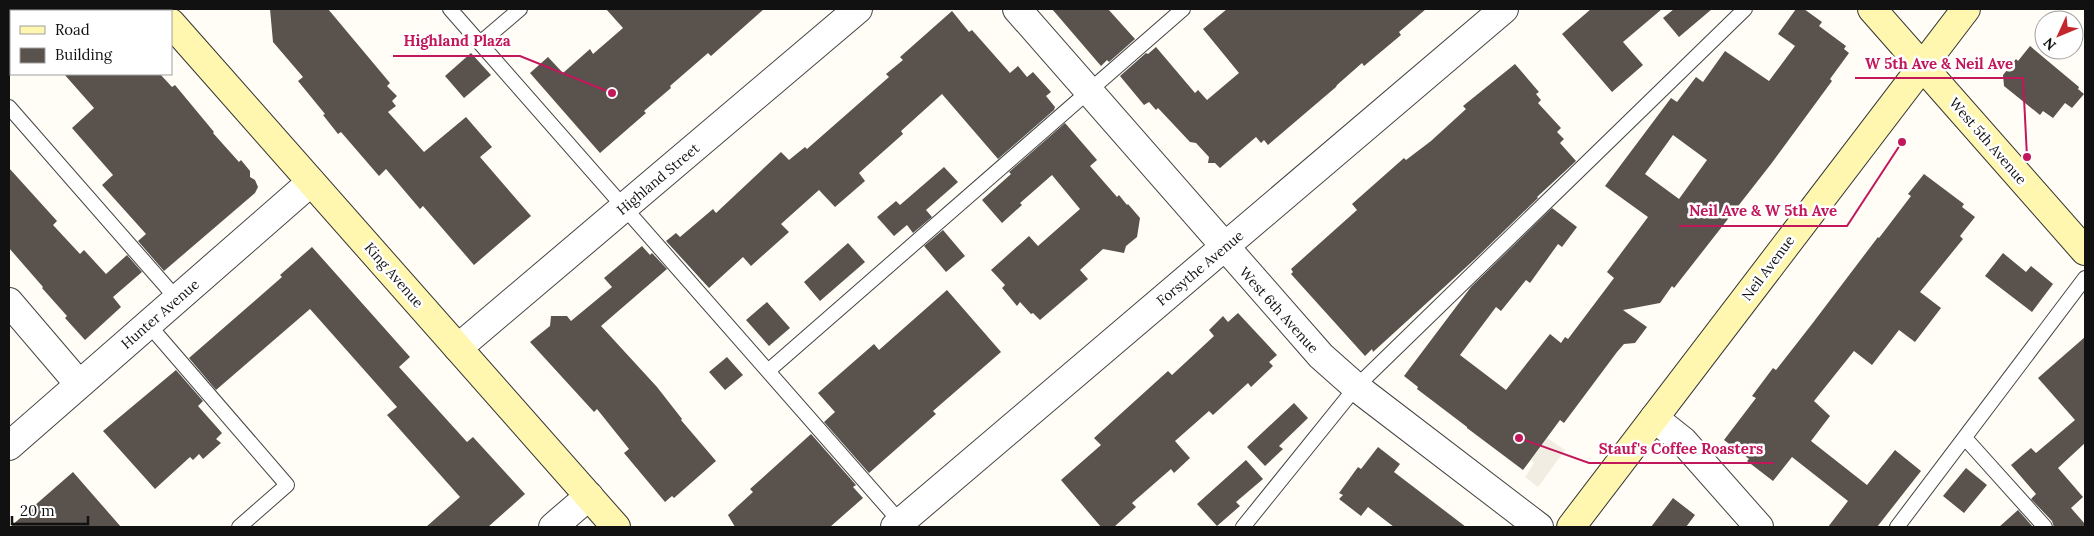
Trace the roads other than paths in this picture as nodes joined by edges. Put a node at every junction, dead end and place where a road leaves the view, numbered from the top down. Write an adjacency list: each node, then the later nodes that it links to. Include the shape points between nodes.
1 (450, 9): 11 (lane)
2 (520, 9): 11 (lane)
3 (858, 9): 16 (street, Highland Street)
4 (1017, 9): 13 (street, West 6th Avenue)
5 (1183, 9): 13 (lane)
6 (1504, 9): 17 (street, Forsythe Avenue)
7 (1745, 9): 26 (lane)
8 (1872, 9): 12 (street, West 5th Avenue)
9 (1966, 9): 12 (street, Neil Avenue)
10 (172, 24): 15 (street, King Avenue)
11 (480, 43): 16 (lane)
12 (1922, 66): 18 (street, West 5th Avenue); 27 (street, Neil Avenue)
13 (1088, 90): 17 (street, West 6th Avenue); 24 (lane)
14 (9, 107): 20 (lane)
15 (311, 182): 20 (street, Hunter Avenue); 23 (street, King Avenue)
16 (624, 207): 23 (street, Highland Street); 24 (lane)
17 (1224, 248): 26 (street, West 6th Avenue, via 1321,356); 31 (street, Forsythe Avenue)
18 (2085, 251)
19 (2085, 278): 28 (lane)
20 (177, 299): 22 (street, Hunter Avenue)
21 (9, 302): 25 (street)
22 (148, 324): 25 (street, Hunter Avenue); 32 (lane, via 287,485)
23 (458, 348): 30 (street, King Avenue)
24 (768, 371): 31 (lane)
25 (79, 384): 29 (street, Hunter Avenue)
26 (1356, 387): 35 (lane); 36 (street, West 6th Avenue)
27 (1654, 418): 37 (street, Neil Avenue); 38 (street, via 1683,441)
28 (1965, 438): 39 (lane); 40 (lane)
29 (9, 446)
30 (589, 496): 33 (street); 34 (street, King Avenue)
31 (901, 526)
32 (239, 527)
33 (553, 527)
34 (616, 527)
35 (1243, 527)
36 (1538, 527)
37 (1571, 527)
38 (1759, 527)
39 (1897, 527)
40 (2044, 527)

